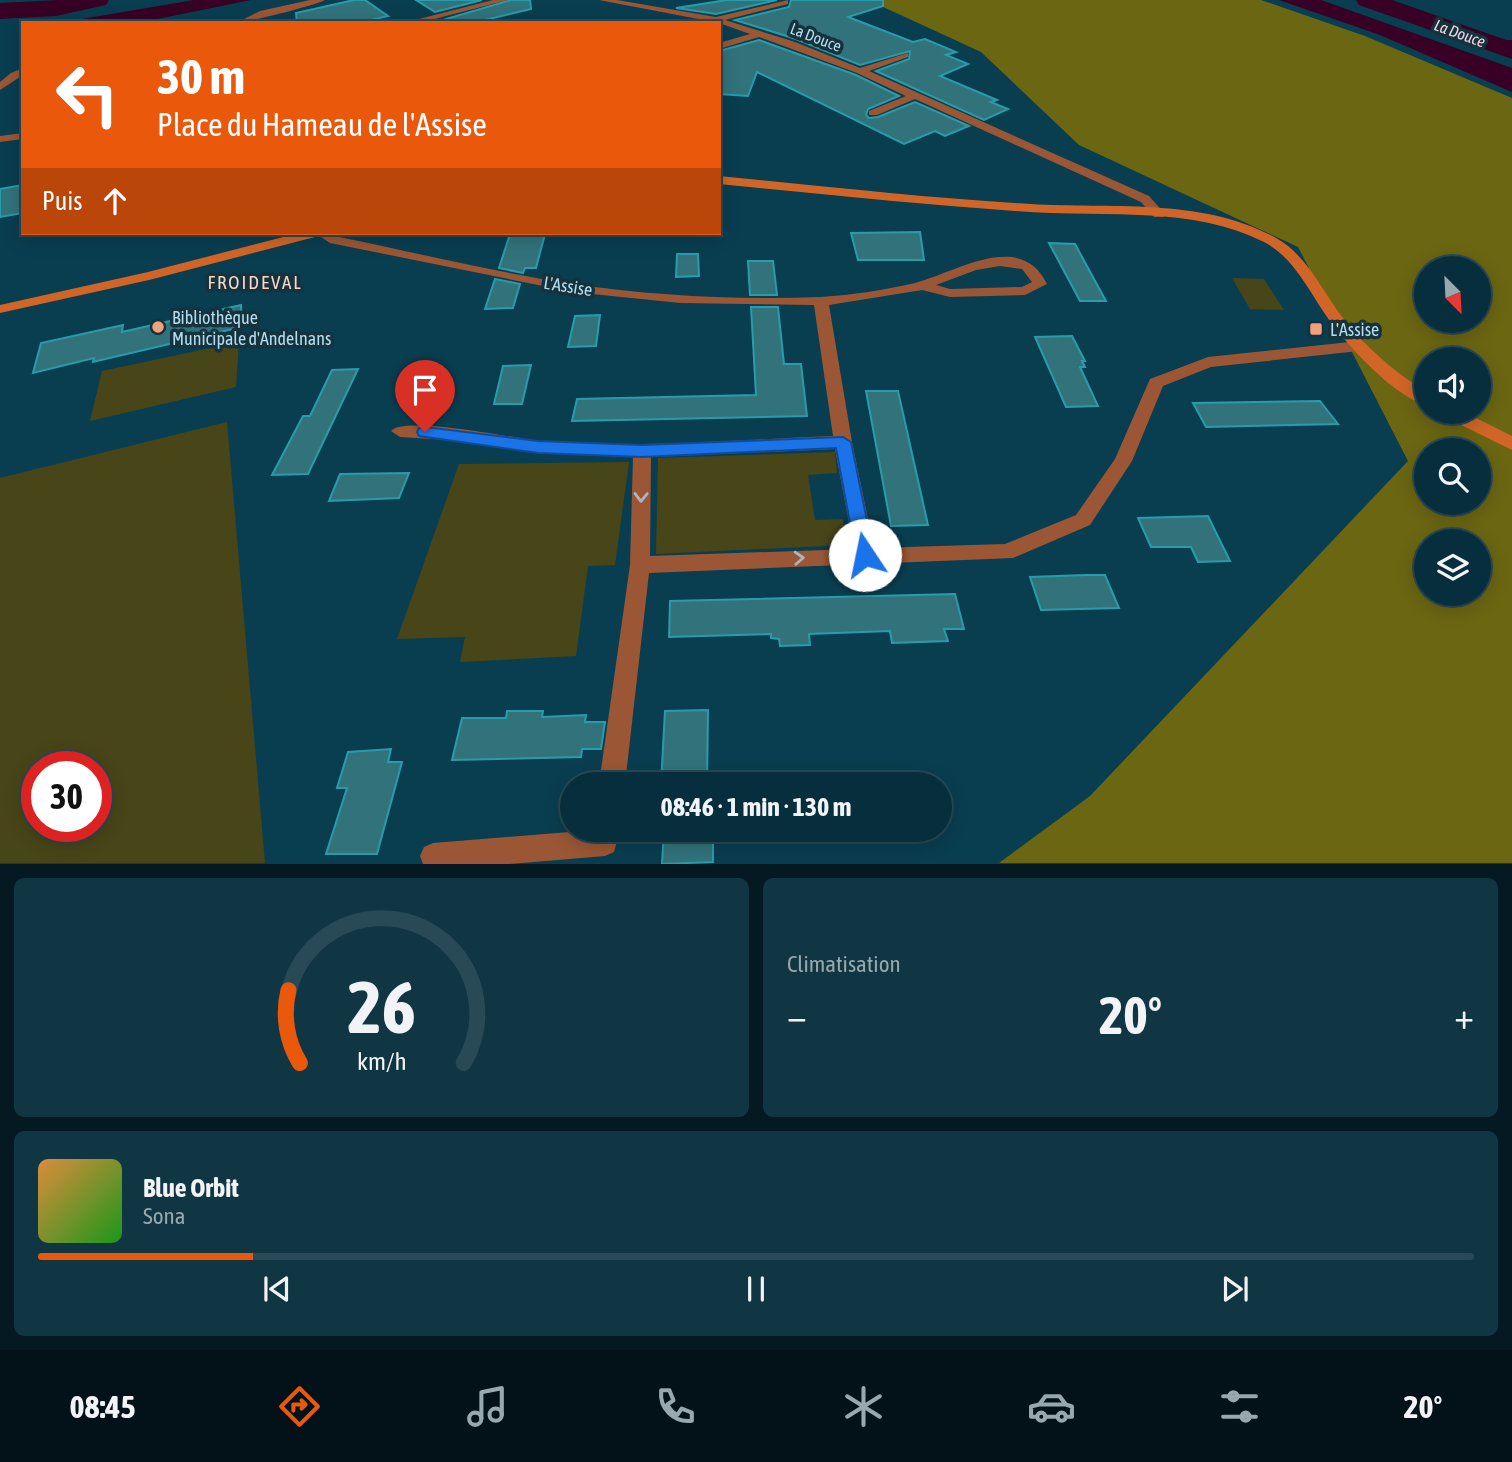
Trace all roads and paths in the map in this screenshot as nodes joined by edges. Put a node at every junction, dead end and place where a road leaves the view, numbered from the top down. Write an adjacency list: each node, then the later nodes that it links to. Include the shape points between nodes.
1 (321, 0): 7 (street)
2 (504, 0): 5 (street)
3 (603, 0): 6 (street, La Douce)
4 (785, 2): 6 (street, La Douce)
5 (419, 20)
6 (716, 20): 8 (street, La Douce)
7 (245, 21)
8 (719, 21)
9 (721, 21): 10 (street, La Douce)
10 (761, 33): 11 (street); 13 (street, La Douce)
11 (721, 45)
12 (905, 55): 13 (street)
13 (860, 71): 17 (street, La Douce)
14 (21, 72): 16 (street)
15 (21, 82): 16 (street)
16 (1, 87)
17 (914, 96): 18 (street); 22 (street, La Douce, via 1145,199)
18 (873, 113)
19 (21, 136): 20 (street)
20 (0, 139)
21 (721, 180): 22 (street)
22 (1159, 214): 28 (street, via 1215,219 1274,242 1293,257)
23 (306, 235): 27 (street)
24 (325, 235): 26 (street, L'Assise, via 573,288 680,299)
25 (922, 286): 25 (street, L'Assise, via 950,293 1025,291 1040,284 1034,271 1021,263 995,263 948,274); 26 (street, L'Assise)
26 (821, 301): 32 (street)
27 (0, 309)
28 (1359, 346): 29 (street); 35 (street, via 1208,362 1156,383 1123,461 1083,520 1006,552)
29 (1414, 390)
30 (1473, 424): 33 (street)
31 (400, 430): 34 (street, via 538,447)
32 (843, 442): 34 (street); 35 (street)
33 (1512, 444)
34 (642, 451): 36 (street, one-way to 36)
35 (865, 555): 36 (street, one-way to 35)
36 (640, 565): 37 (street)
37 (614, 772)
38 (605, 842): 39 (street)
39 (433, 856)

